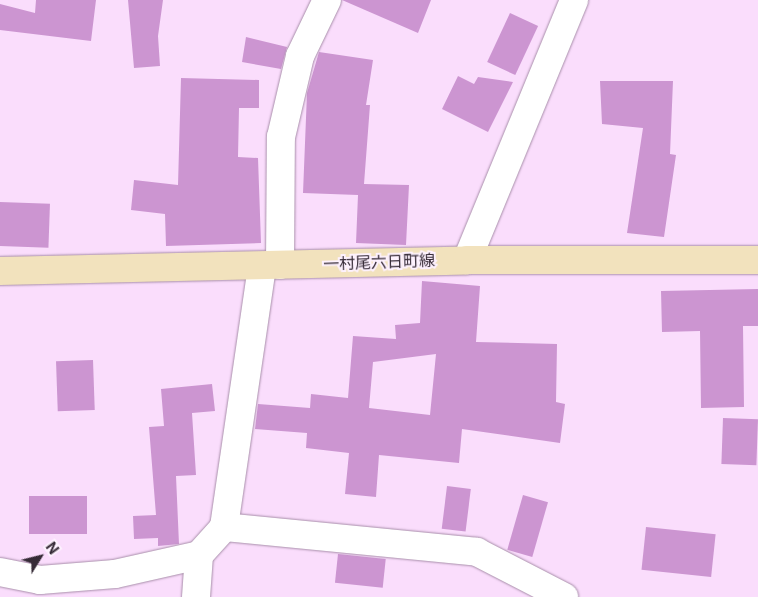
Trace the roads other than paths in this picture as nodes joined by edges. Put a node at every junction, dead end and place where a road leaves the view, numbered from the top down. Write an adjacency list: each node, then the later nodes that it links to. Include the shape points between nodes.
1 (327, 0): 5 (street, via 300,56 281,137)
2 (574, 0): 3 (street)
3 (467, 260): 4 (main road, 一村尾六日町線); 5 (main road, 一村尾六日町線)
4 (758, 260)
5 (271, 266): 6 (main road, 一村尾六日町線); 7 (street)
6 (0, 271)
7 (224, 527): 8 (street); 11 (street, via 477,552)
8 (199, 555): 9 (street, via 115,574 40,580); 10 (street)
9 (0, 572)
10 (196, 597)
11 (564, 597)

